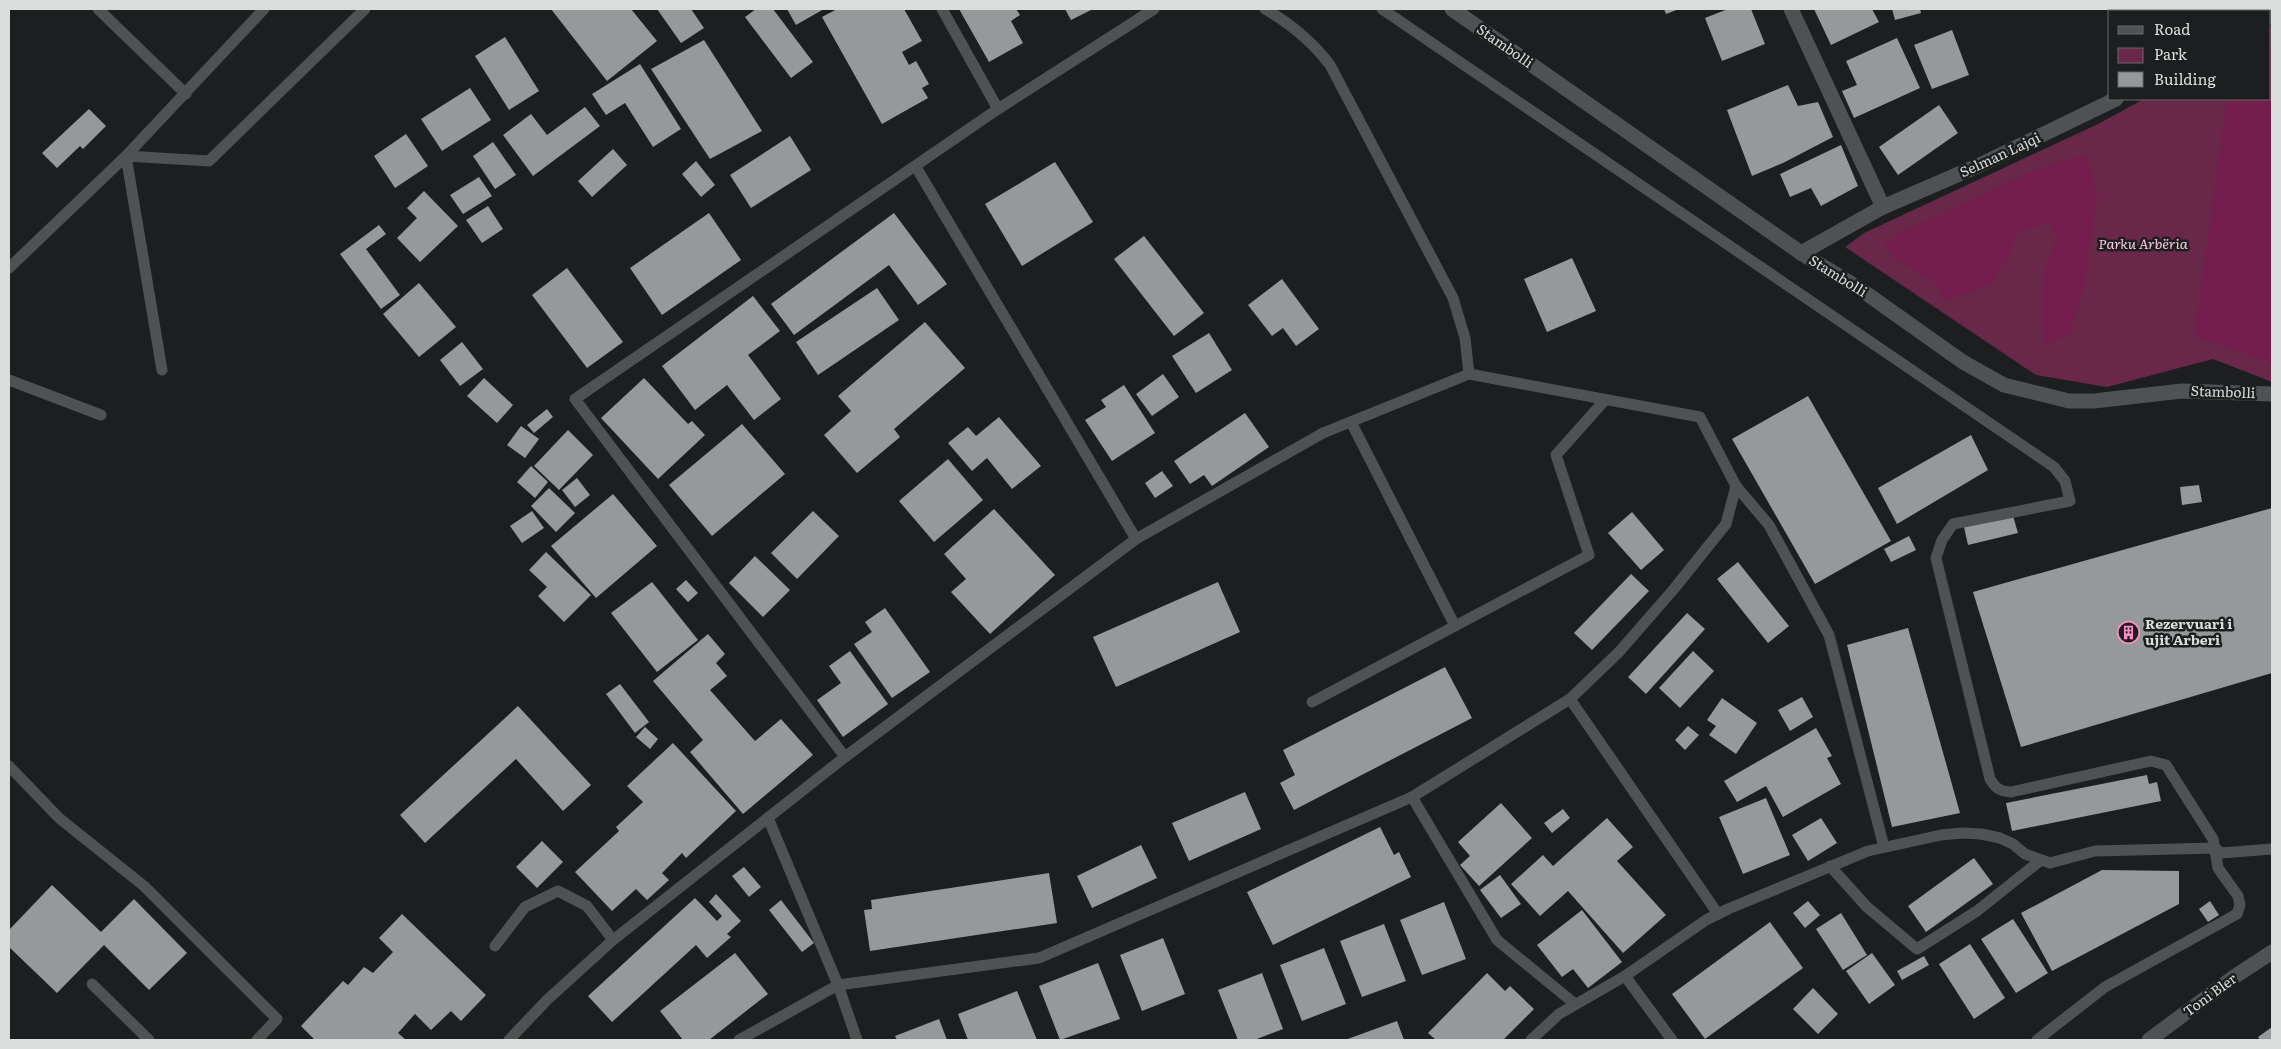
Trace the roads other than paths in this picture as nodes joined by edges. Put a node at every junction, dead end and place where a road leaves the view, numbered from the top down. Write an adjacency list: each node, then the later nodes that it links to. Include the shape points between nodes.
1 (98, 9): 10 (lane)
2 (264, 9): 10 (lane)
3 (365, 9): 13 (lane, via 209,161)
4 (942, 9): 12 (lane)
5 (1154, 9): 12 (lane)
6 (1265, 9): 19 (lane, via 1296,28 1330,66 1453,298 1465,338)
7 (1382, 9): 35 (lane, via 2054,466 2065,480 2070,501 1953,524 1942,540 1936,558 1990,779 1994,787 2011,792 2151,761 2159,762 2172,772 2213,839)
8 (1452, 9): 16 (street, Stambolli)
9 (1792, 9): 15 (street)
10 (186, 94): 13 (lane)
11 (2114, 100): 15 (street, Selman Lajqi)
12 (998, 109): 14 (lane)
13 (126, 156): 17 (lane); 18 (lane)
14 (916, 167): 26 (lane); 30 (lane, via 574,399)
15 (1883, 207): 16 (street, Selman Lajqi)
16 (1800, 253): 21 (street, Stambolli, via 1860,289 1963,362 2004,385 2069,401 2182,390)
17 (9, 268)
18 (162, 370)
19 (1469, 374): 22 (lane); 24 (lane)
20 (9, 380): 23 (lane)
21 (2272, 394)
22 (1605, 400): 25 (lane, via 1700,418); 27 (lane, via 1556,455 1589,556)
23 (101, 415)
24 (1351, 422): 26 (lane, via 1322,433); 27 (lane)
25 (1736, 486): 28 (lane, via 1726,524 1625,645); 34 (lane, via 1769,525 1829,635)
26 (1136, 539): 30 (lane)
27 (1455, 626): 29 (lane)
28 (1570, 699): 32 (lane); 39 (lane)
29 (1312, 702)
30 (845, 758): 33 (lane)
31 (9, 766): 48 (lane, via 59,818 144,886 277,1019)
32 (1412, 796): 45 (lane, via 1039,958); 46 (lane, via 1497,940)
33 (768, 818): 40 (lane); 45 (lane)
34 (1884, 847): 37 (lane, via 1941,835 1981,834 2006,841); 38 (lane)
35 (2215, 848): 36 (lane, via 2221,853); 37 (lane, via 2095,851 2050,863); 54 (lane, via 2218,868 2238,896 2237,914 2105,986)
36 (2272, 849)
37 (2041, 860): 38 (lane, via 1978,911 1917,949 1867,907)
38 (1830, 866): 39 (lane)
39 (1718, 914): 43 (lane)
40 (613, 940): 41 (lane, via 587,906 558,891 525,907); 49 (lane)
41 (495, 946)
42 (2272, 952): 55 (street, Toni Bler)
43 (1625, 976): 46 (lane); 53 (lane)
44 (92, 984): 47 (lane)
45 (838, 985): 50 (lane); 51 (lane)
46 (1575, 1004): 52 (lane)
47 (149, 1040)
48 (257, 1040)
49 (509, 1040)
50 (739, 1040)
51 (857, 1040)
52 (1531, 1040)
53 (1672, 1040)
54 (2037, 1040)
55 (2149, 1040)

